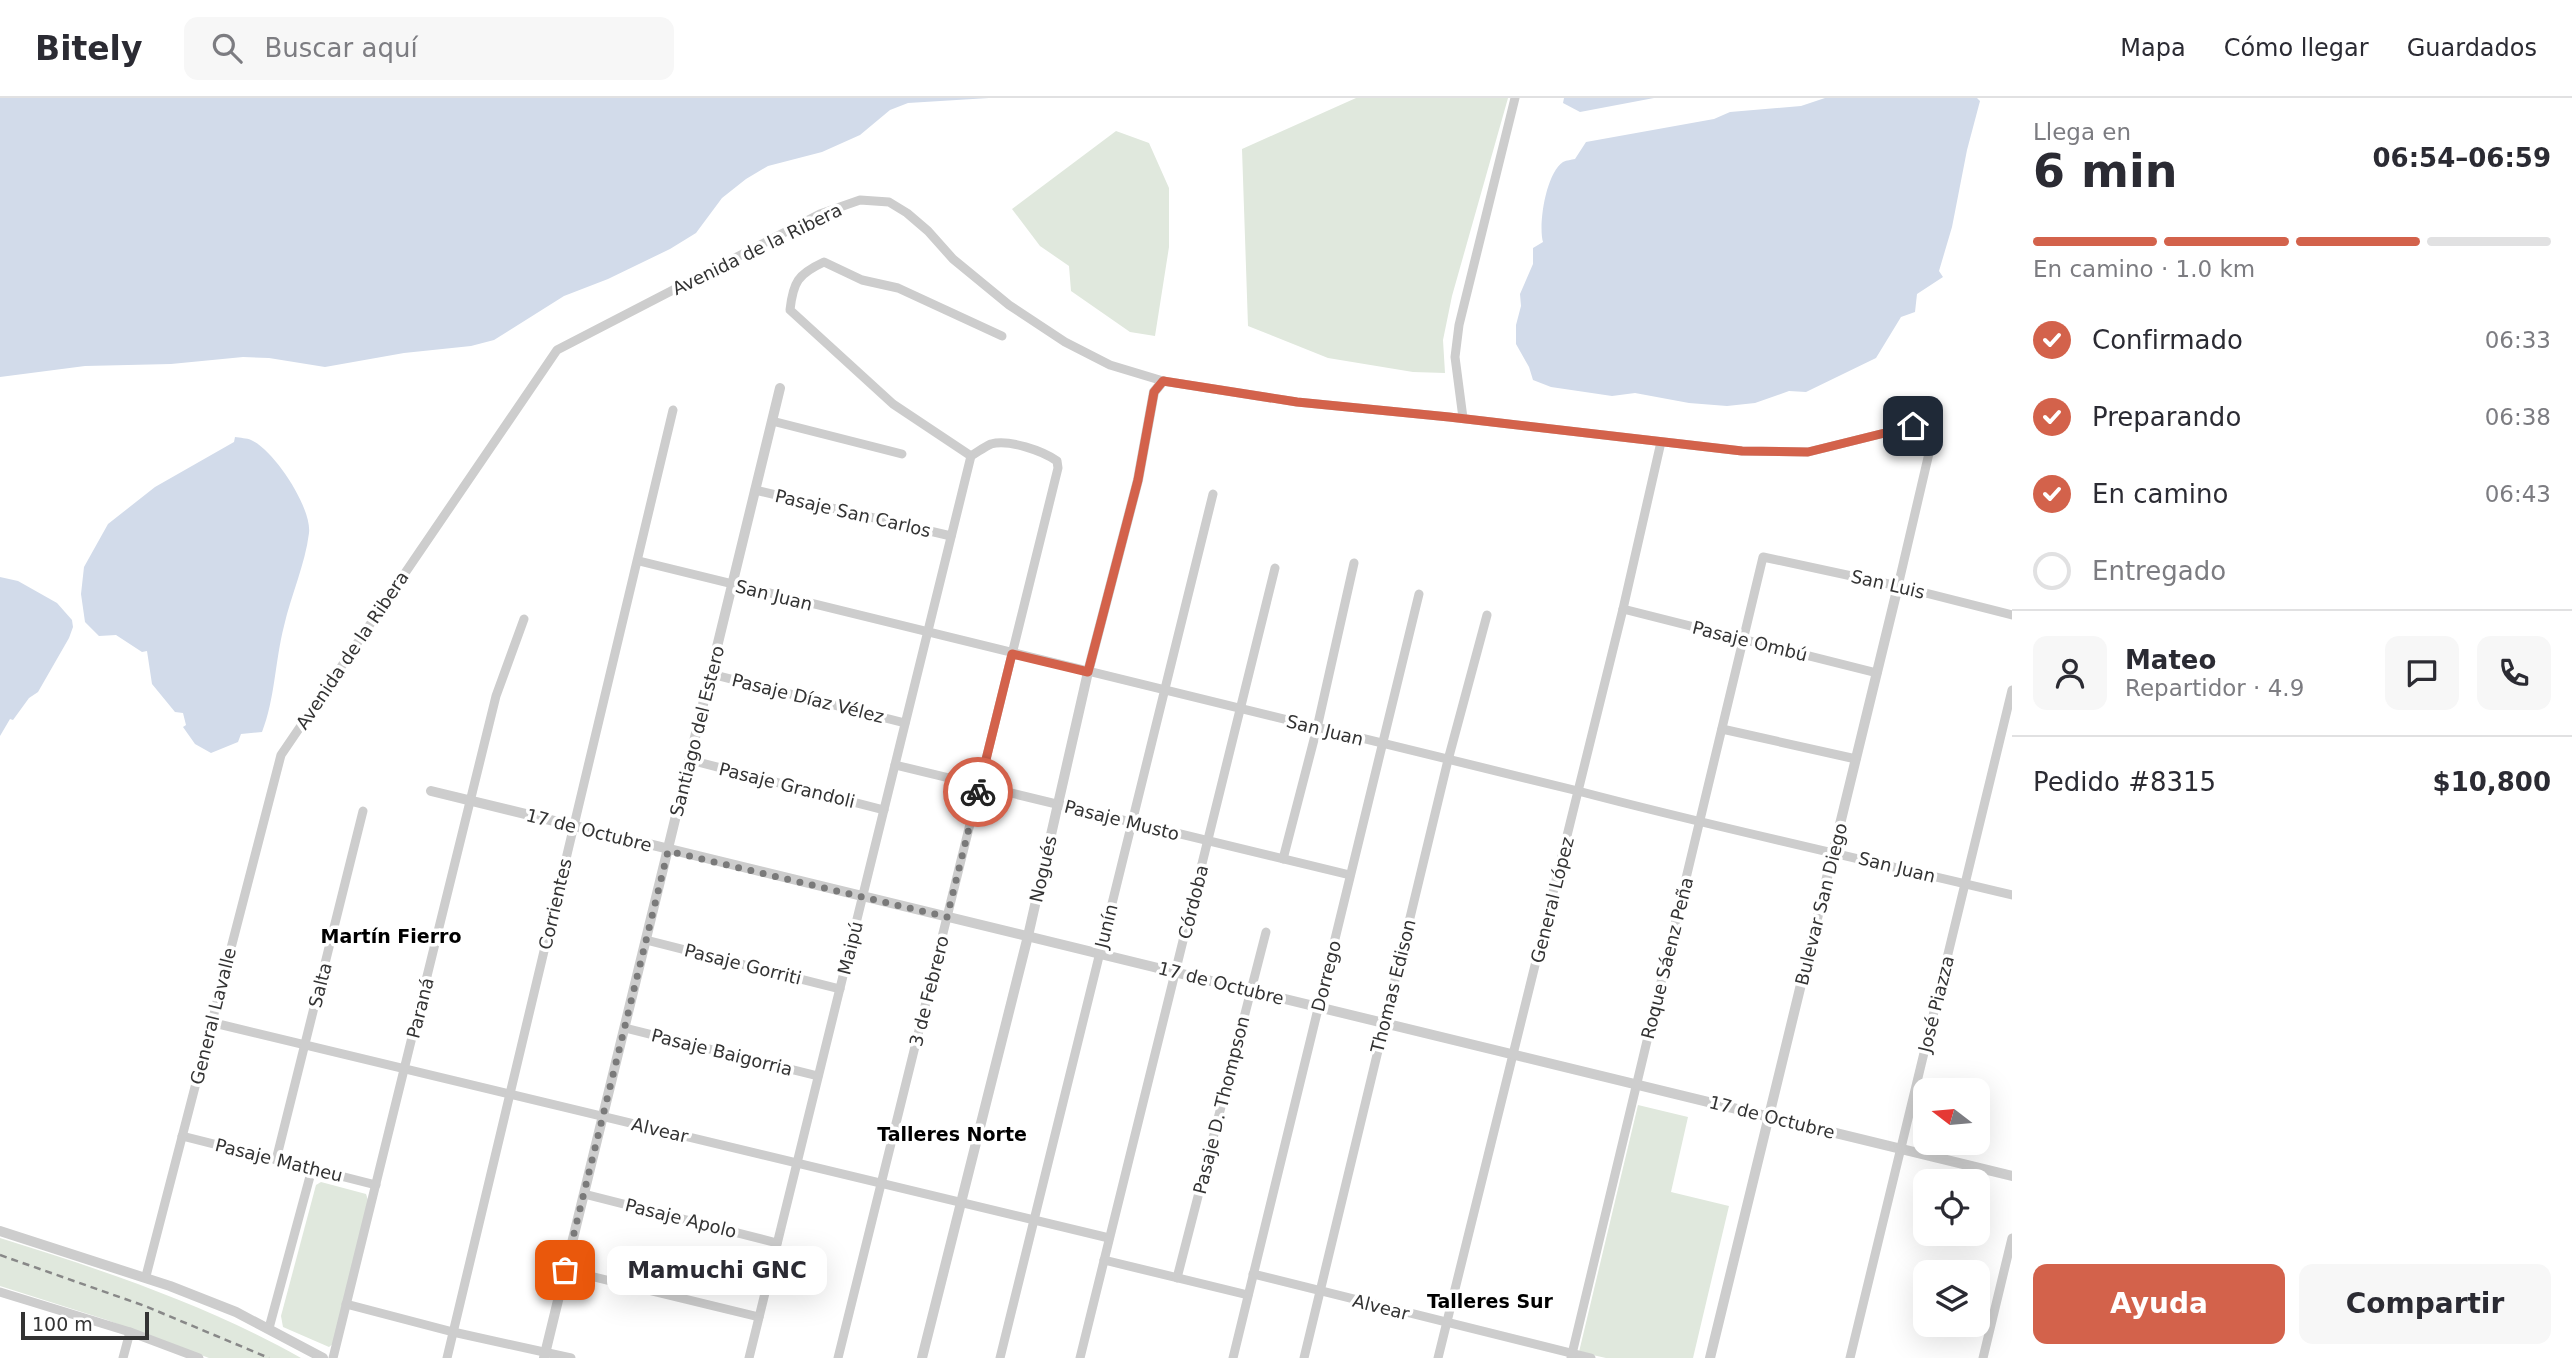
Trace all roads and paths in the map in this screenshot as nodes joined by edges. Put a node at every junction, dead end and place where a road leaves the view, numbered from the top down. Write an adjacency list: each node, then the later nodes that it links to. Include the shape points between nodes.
1 (1515, 98): 6 (street, via 1459,325 1455,357)
2 (1002, 336): 11 (street, via 898,288 862,280 824,262 804,271 792,289 789,310 892,404)
3 (1163, 381): 6 (street, Avenida de la Ribera, via 1297,402); 29 (street, Nogués, via 1154,392 1138,480); 39 (street, Avenida de la Ribera, via 1110,365 1009,306 907,212 889,202 860,200 820,214 557,350)
4 (780, 388): 7 (street, Santiago del Estero)
5 (673, 410): 16 (street, Corrientes)
6 (1463, 418): 8 (street, Avenida de la Ribera)
7 (772, 421): 10 (street); 12 (street, Santiago del Estero)
8 (1661, 442): 9 (street, Avenida de la Ribera, via 1808,452 1913,426); 22 (street, General López)
9 (1930, 449): 20 (street, Bulevar San Diego)
10 (902, 454)
11 (971, 456): 14 (street, Maipú); 28 (street, 3 de Febrero, via 1000,443 1038,451 1057,461)
12 (755, 490): 14 (street, Pasaje San Carlos); 19 (street, Santiago del Estero)
13 (1213, 494): 33 (street, Junín)
14 (951, 536): 26 (street, Maipú)
15 (1763, 557): 20 (street, San Luis); 27 (street, Roque Sáenz Peña)
16 (639, 561): 19 (street, San Juan); 53 (street, Corrientes)
17 (1354, 564): 36 (street)
18 (1275, 568): 34 (street, Córdoba)
19 (733, 585): 26 (street, San Juan); 31 (street, Santiago del Estero)
20 (1898, 586): 24 (street, San Luis); 30 (street, Bulevar San Diego)
21 (1419, 594): 38 (street, Dorrego)
22 (1623, 609): 27 (street, Pasaje Ombú); 46 (street, General López)
23 (1487, 615): 42 (street, Thomas Edison)
24 (2012, 615)
25 (524, 619): 47 (street, Paraná, via 496,696)
26 (928, 633): 28 (street, San Juan); 35 (street, Maipú)
27 (1744, 639): 30 (street, Pasaje Ombú); 37 (street, Roque Sáenz Peña)
28 (1012, 654): 29 (street, San Juan); 44 (street, 3 de Febrero)
29 (1088, 672): 33 (street, San Juan); 48 (street, Nogués)
30 (1877, 673): 40 (street, Bulevar San Diego)
31 (711, 674): 35 (street, Pasaje Díaz Vélez); 41 (street, Santiago del Estero)
32 (2012, 690): 59 (street, José Piazza)
33 (1163, 691): 34 (street, San Juan); 51 (street, Junín)
34 (1240, 710): 36 (street, San Juan); 54 (street, Córdoba)
35 (905, 723): 43 (street, Maipú)
36 (1317, 728): 38 (street, San Juan); 57 (street)
37 (1722, 729): 40 (street); 52 (street, Roque Sáenz Peña)
38 (1382, 744): 42 (street, San Juan); 58 (street, Dorrego)
39 (281, 755): 71 (street, General Lavalle)
40 (1856, 759): 56 (street, Bulevar San Diego)
41 (690, 760): 49 (street, Pasaje Grandoli); 55 (street, Santiago del Estero)
42 (1448, 760): 46 (street, San Juan); 72 (street, Thomas Edison)
43 (895, 765): 44 (street, Pasaje Musto); 49 (street, Maipú)
44 (979, 785): 48 (street, Pasaje Musto); 62 (street, 3 de Febrero)
45 (430, 791): 47 (street, 17 de Octubre)
46 (1578, 791): 52 (street, San Juan); 75 (street, General López)
47 (471, 800): 53 (street, 17 de Octubre); 76 (street, Paraná)
48 (1058, 805): 51 (street, Pasaje Musto); 64 (street, Nogués)
49 (884, 810): 61 (street, Maipú)
50 (363, 811): 74 (street, Salta)
51 (1131, 822): 54 (street, Pasaje Musto); 66 (street, Junín)
52 (1699, 823): 56 (street, San Juan); 78 (street, Roque Sáenz Peña)
53 (574, 826): 55 (street, 17 de Octubre); 79 (street, Corrientes)
54 (1208, 841): 57 (street, Pasaje Musto); 67 (street, Córdoba)
55 (668, 851): 61 (street, 17 de Octubre); 65 (street, Santiago del Estero)
56 (1834, 852): 59 (street, San Juan); 81 (street, Bulevar San Diego)
57 (1283, 859): 58 (street, Pasaje Musto)
58 (1350, 875): 70 (street, Dorrego)
59 (1965, 884): 60 (street, San Juan); 83 (street, José Piazza)
60 (2012, 895)
61 (863, 896): 62 (street, 17 de Octubre); 68 (street, Maipú)
62 (947, 917): 64 (street, 17 de Octubre); 88 (street, 3 de Febrero)
63 (1266, 932): 69 (street, Pasaje D. Thompson)
64 (1028, 936): 66 (street, 17 de Octubre); 91 (street, Nogués)
65 (646, 940): 68 (street, Pasaje Gorriti); 73 (street, Santiago del Estero)
66 (1099, 954): 67 (street, 17 de Octubre); 92 (street, Junín)
67 (1175, 972): 69 (street, 17 de Octubre); 94 (street, Córdoba)
68 (840, 989): 77 (street, Maipú)
69 (1250, 991): 70 (street, 17 de Octubre); 102 (street, Pasaje D. Thompson)
70 (1318, 1007): 72 (street, 17 de Octubre); 100 (street, Dorrego)
71 (211, 1021): 74 (street, Alvear); 82 (street, General Lavalle)
72 (1384, 1023): 75 (street, 17 de Octubre); 104 (street, Thomas Edison)
73 (625, 1028): 77 (street, Pasaje Baigorria); 80 (street, Santiago del Estero)
74 (306, 1045): 76 (street, Alvear); 84 (street, Salta)
75 (1514, 1055): 78 (street, 17 de Octubre); 108 (street, General López)
76 (405, 1068): 79 (street, Alvear); 89 (street, Paraná)
77 (818, 1076): 85 (street, Maipú)
78 (1636, 1084): 81 (street, 17 de Octubre); 113 (street, Roque Sáenz Peña)
79 (510, 1094): 80 (street, Alvear); 111 (street, Corrientes)
80 (603, 1116): 85 (street, Alvear); 90 (street, Santiago del Estero)
81 (1769, 1116): 83 (street, 17 de Octubre); 129 (street, Bulevar San Diego)
82 (182, 1136): 84 (street, Pasaje Matheu); 101 (street, General Lavalle)
83 (1901, 1149): 87 (street, 17 de Octubre); 130 (street, José Piazza)
84 (276, 1160): 86 (street, Pasaje Matheu)
85 (797, 1163): 88 (street, Alvear); 96 (street, Maipú)
86 (312, 1169): 89 (street, Pasaje Matheu); 109 (street)
87 (2012, 1176)
88 (881, 1183): 91 (street, Alvear); 121 (street, 3 de Febrero)
89 (376, 1185): 106 (street, Paraná)
90 (584, 1194): 96 (street, Pasaje Apolo); 98 (street, Santiago del Estero)
91 (961, 1202): 92 (street, Alvear); 122 (street, Nogués)
92 (1034, 1220): 94 (street, Alvear); 123 (street, Junín)
93 (0, 1231): 101 (street)
94 (1110, 1238): 97 (street, Córdoba)
95 (2012, 1238): 99 (street)
96 (777, 1243): 107 (street, Maipú)
97 (1104, 1260): 102 (street); 124 (street, Córdoba)
98 (565, 1270): 107 (street); 112 (street, Santiago del Estero)
99 (2008, 1270): 131 (street)
100 (1253, 1274): 104 (street, Alvear); 105 (street, Dorrego)
101 (146, 1276): 109 (street)
102 (1177, 1278): 105 (street)
103 (0, 1292): 110 (street)
104 (1320, 1292): 108 (street, Alvear); 126 (street, Thomas Edison)
105 (1248, 1296): 125 (street, Dorrego)
106 (346, 1304): 111 (street); 117 (street, Paraná)
107 (759, 1317): 120 (street, Maipú)
108 (1446, 1323): 113 (street, Alvear); 127 (street, General López)
109 (268, 1328): 116 (street)
110 (130, 1332): 114 (street); 115 (street)
111 (453, 1332): 112 (street); 118 (street, Corrientes)
112 (545, 1355): 119 (street)
113 (1571, 1356): 128 (street, Alvear)
114 (124, 1358)
115 (199, 1358)
116 (323, 1358)
117 (333, 1358)
118 (447, 1358)
119 (571, 1358)
120 (749, 1358)
121 (838, 1358)
122 (922, 1358)
123 (1000, 1358)
124 (1080, 1358)
125 (1233, 1358)
126 (1304, 1358)
127 (1438, 1358)
128 (1591, 1358)
129 (1710, 1358)
130 (1850, 1358)
131 (1984, 1358)

